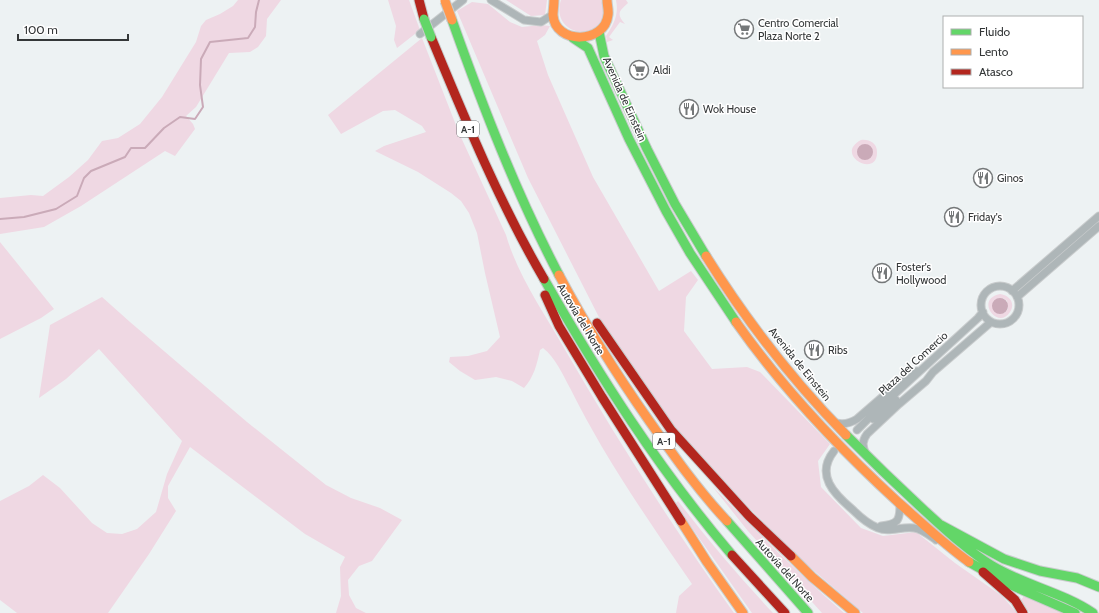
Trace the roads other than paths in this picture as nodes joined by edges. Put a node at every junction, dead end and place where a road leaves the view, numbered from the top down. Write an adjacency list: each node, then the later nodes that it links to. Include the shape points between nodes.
1 (419, 0): 14 (main road, Autovía del Norte / A-1, bridge, via 424,19 469,130)
2 (463, 0): 9 (street)
3 (491, 0): 7 (street, via 524,20 541,22)
4 (554, 0): 7 (main road)
5 (607, 0): 8 (main road, via 608,18)
6 (445, 1): 13 (main road, Autovía del Norte / A-1, bridge, via 491,127)
7 (552, 14): 10 (main road, Avenida de Einstein, via 560,30)
8 (599, 32): 10 (main road, via 587,38); 20 (main road, Avenida de Einstein, via 604,56 646,151 706,258 779,359)
9 (420, 34)
10 (573, 38): 23 (main road, Avenida de Einstein, via 588,48 666,212 725,306 800,404 858,465)
11 (1099, 216): 15 (street)
12 (1099, 226): 15 (street)
13 (547, 250): 31 (main road, Autovía del Norte / A-1, via 570,294 633,397 691,478 765,567); 32 (main road, via 671,430 749,516 812,577)
14 (533, 261): 29 (main road, via 550,307 566,339 707,562); 30 (main road, Autovía del Norte / A-1, via 586,352 640,434 684,495)
15 (1015, 294): 16 (street, via 1000,286 988,291 982,301); 17 (street, via 1019,309 1013,319 1002,324)
16 (983, 312): 17 (street); 18 (street, Plaza del Comercio)
17 (991, 322): 19 (street, Plaza del Comercio)
18 (921, 370): 19 (street, Plaza del Comercio, via 855,432); 20 (street, via 902,380 852,422)
19 (933, 372): 22 (street, Plaza del Comercio, via 863,439 866,454)
20 (833, 422): 22 (main road, Avenida de Einstein)
21 (834, 451): 24 (street, via 827,462 828,482 833,491)
22 (872, 462): 25 (main road, Avenida de Einstein)
23 (900, 504): 24 (street, via 898,520 893,524); 26 (main road, Avenida de Einstein)
24 (870, 524): 26 (street, via 885,530 921,530)
25 (941, 524): 28 (main road, via 1004,559 1040,571 1077,578); 35 (main road, Avenida de Einstein, via 978,556 1015,579 1070,600)
26 (961, 556): 27 (main road, Avenida de Einstein)
27 (983, 572): 33 (main road, via 1015,600); 34 (main road, Avenida de Einstein)
28 (1099, 587)
29 (743, 613)
30 (785, 613)
31 (808, 613)
32 (856, 613)
33 (1023, 613)
34 (1075, 613)
35 (1093, 613)

